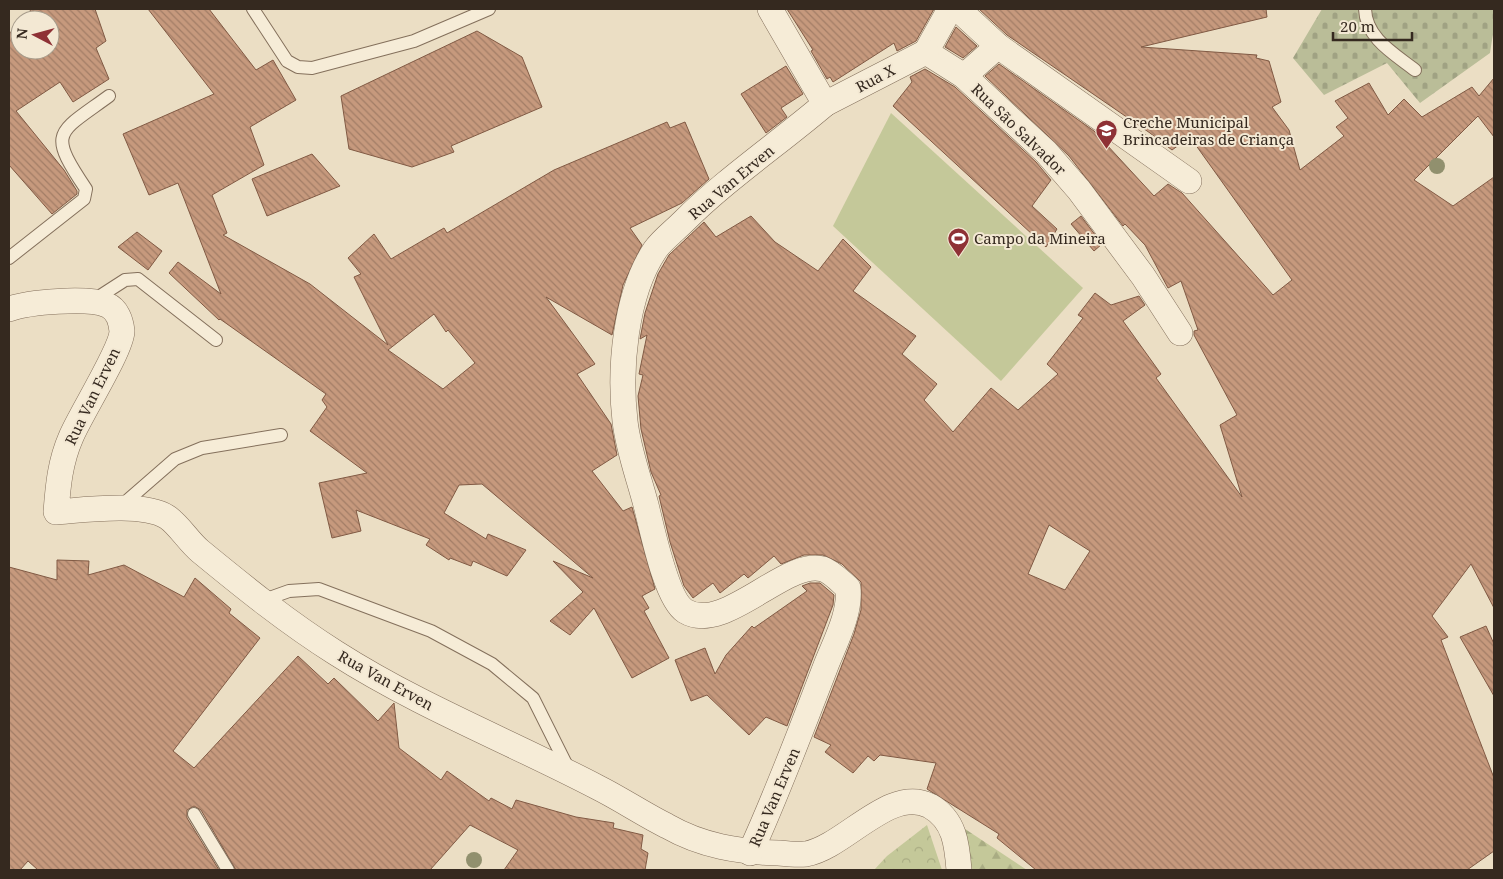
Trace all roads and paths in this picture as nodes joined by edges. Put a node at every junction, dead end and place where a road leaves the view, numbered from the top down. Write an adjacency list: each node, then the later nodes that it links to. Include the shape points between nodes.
1 (253, 9): 2 (lane, via 287,61 298,67 312,68 414,41)
2 (489, 9)
3 (770, 9): 12 (street)
4 (950, 9): 8 (street)
5 (958, 9): 7 (street)
6 (1364, 9): 9 (lane, via 1374,38)
7 (998, 46): 10 (street); 13 (street)
8 (926, 52): 10 (street, Rua São Salvador); 12 (street, Rua X)
9 (1414, 70)
10 (964, 76): 17 (street, Rua São Salvador, via 1046,152 1079,190 1143,276)
11 (109, 96): 14 (lane, via 71,123 63,133 60,145 86,189 84,200)
12 (825, 104): 24 (street, Rua Van Erven, via 704,200 655,250 631,302 624,355 625,422 661,564 677,603 685,611 696,614 725,610 808,567 825,570 848,588 850,600 839,630 777,795)
13 (1190, 181)
14 (9, 258)
15 (89, 302): 16 (street, Rua Van Erven, via 68,301); 18 (lane, via 125,280 138,279); 20 (street, Rua Van Erven, via 108,306 119,317 122,332 71,436 59,478 56,512)
16 (9, 309)
17 (1180, 334)
18 (216, 340)
19 (281, 436): 20 (lane, via 202,448 175,459)
20 (120, 508): 21 (street, Rua Van Erven, via 145,510 167,517 191,544)
21 (260, 601): 22 (street, Rua Van Erven, via 339,655 399,689); 22 (lane, via 289,591 320,589 431,631 492,664 533,698)
22 (571, 774): 24 (street, Rua Van Erven, via 670,828 709,845)
23 (194, 814): 25 (lane)
24 (750, 853): 26 (street, via 805,854 829,847 879,813 910,802 924,804 940,812 952,828)
25 (228, 870)
26 (959, 870)

